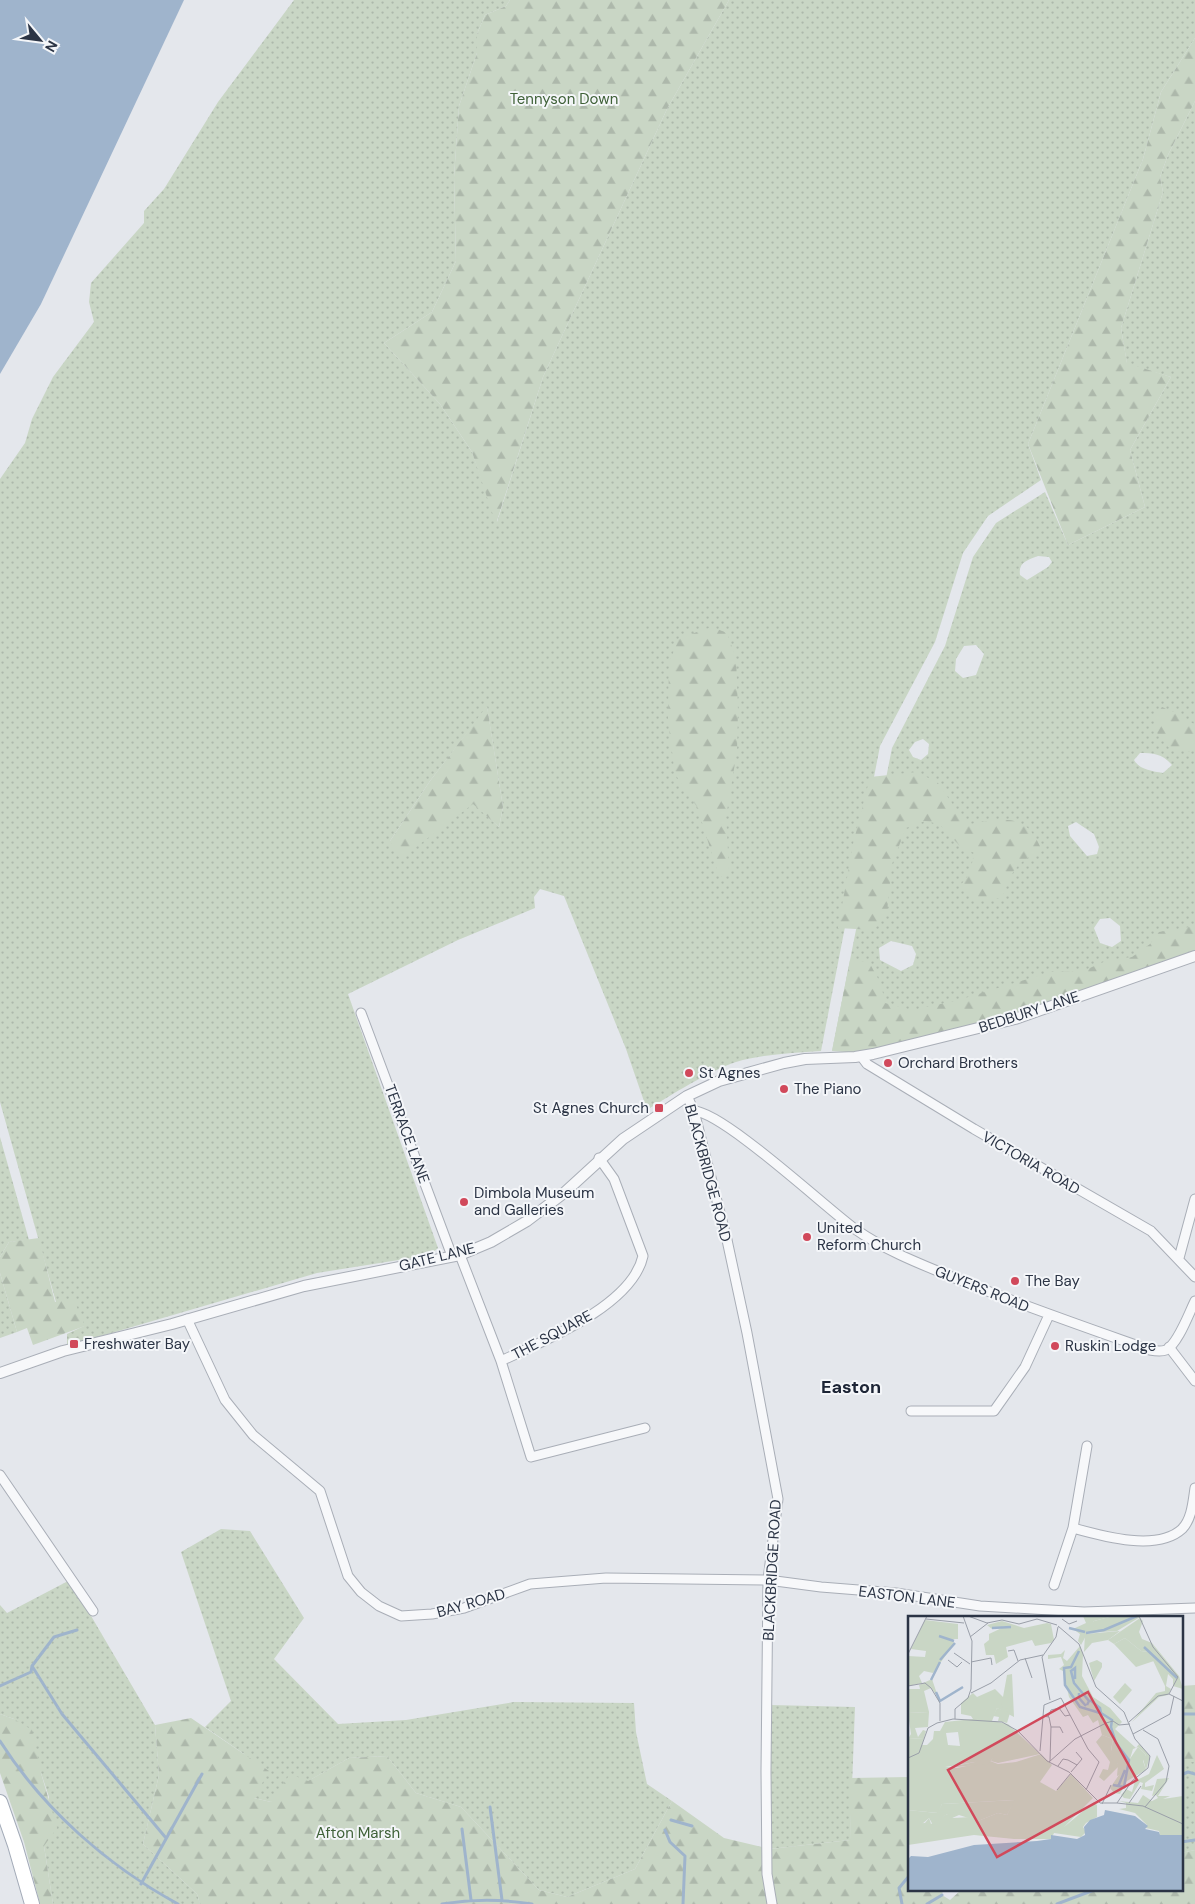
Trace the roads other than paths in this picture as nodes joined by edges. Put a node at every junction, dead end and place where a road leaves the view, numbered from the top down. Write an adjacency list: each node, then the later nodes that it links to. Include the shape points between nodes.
1 (1195, 956): 3 (street, BEDBURY LANE, via 1015,1019)
2 (361, 1013): 8 (street, TERRACE LANE)
3 (860, 1056): 4 (street, GATE LANE, via 775,1064 718,1081); 9 (street, VICTORIA ROAD, via 867,1064 974,1130 1151,1231)
4 (687, 1096): 5 (street, BLACKBRIDGE ROAD); 6 (street, GATE LANE, via 632,1131)
5 (694, 1111): 12 (street, GUYERS ROAD, via 714,1118 742,1138 856,1230 917,1263); 24 (street, BLACKBRIDGE ROAD, via 748,1333 778,1499)
6 (599, 1158): 8 (street, GATE LANE, via 564,1193 527,1221 491,1242); 15 (street, THE SQUARE, via 614,1179 642,1256 640,1268 602,1308 574,1327)
7 (1195, 1199): 9 (street)
8 (456, 1255): 13 (street, GATE LANE, via 304,1286); 15 (street, THE SQUARE)
9 (1178, 1258): 10 (street, VICTORIA ROAD)
10 (1195, 1277)
11 (1195, 1301): 14 (street)
12 (1050, 1315): 14 (street, GUYERS ROAD, via 1150,1350 1160,1351); 18 (street, via 1025,1367 994,1411)
13 (187, 1319): 16 (street, GATE LANE, via 63,1351); 24 (street, BAY ROAD, via 225,1400 253,1435 320,1491 348,1576 379,1606 400,1616 464,1608 530,1584 606,1578)
14 (1169, 1347): 17 (street)
15 (501, 1362): 19 (street, via 531,1457)
16 (0, 1372)
17 (1195, 1381)
18 (911, 1411)
19 (645, 1428)
20 (1087, 1446): 23 (street)
21 (0, 1475): 27 (street)
22 (1195, 1488): 23 (street, via 1192,1509 1182,1528 1164,1539 1110,1539)
23 (1073, 1528): 25 (street)
24 (768, 1580): 26 (street, EASTON LANE, via 896,1593 980,1606 1084,1612); 30 (street, BLACKBRIDGE ROAD, via 766,1837)
25 (1054, 1585)
26 (1195, 1608)
27 (93, 1611)
28 (0, 1802): 29 (main road)
29 (32, 1904)
30 (772, 1904)

